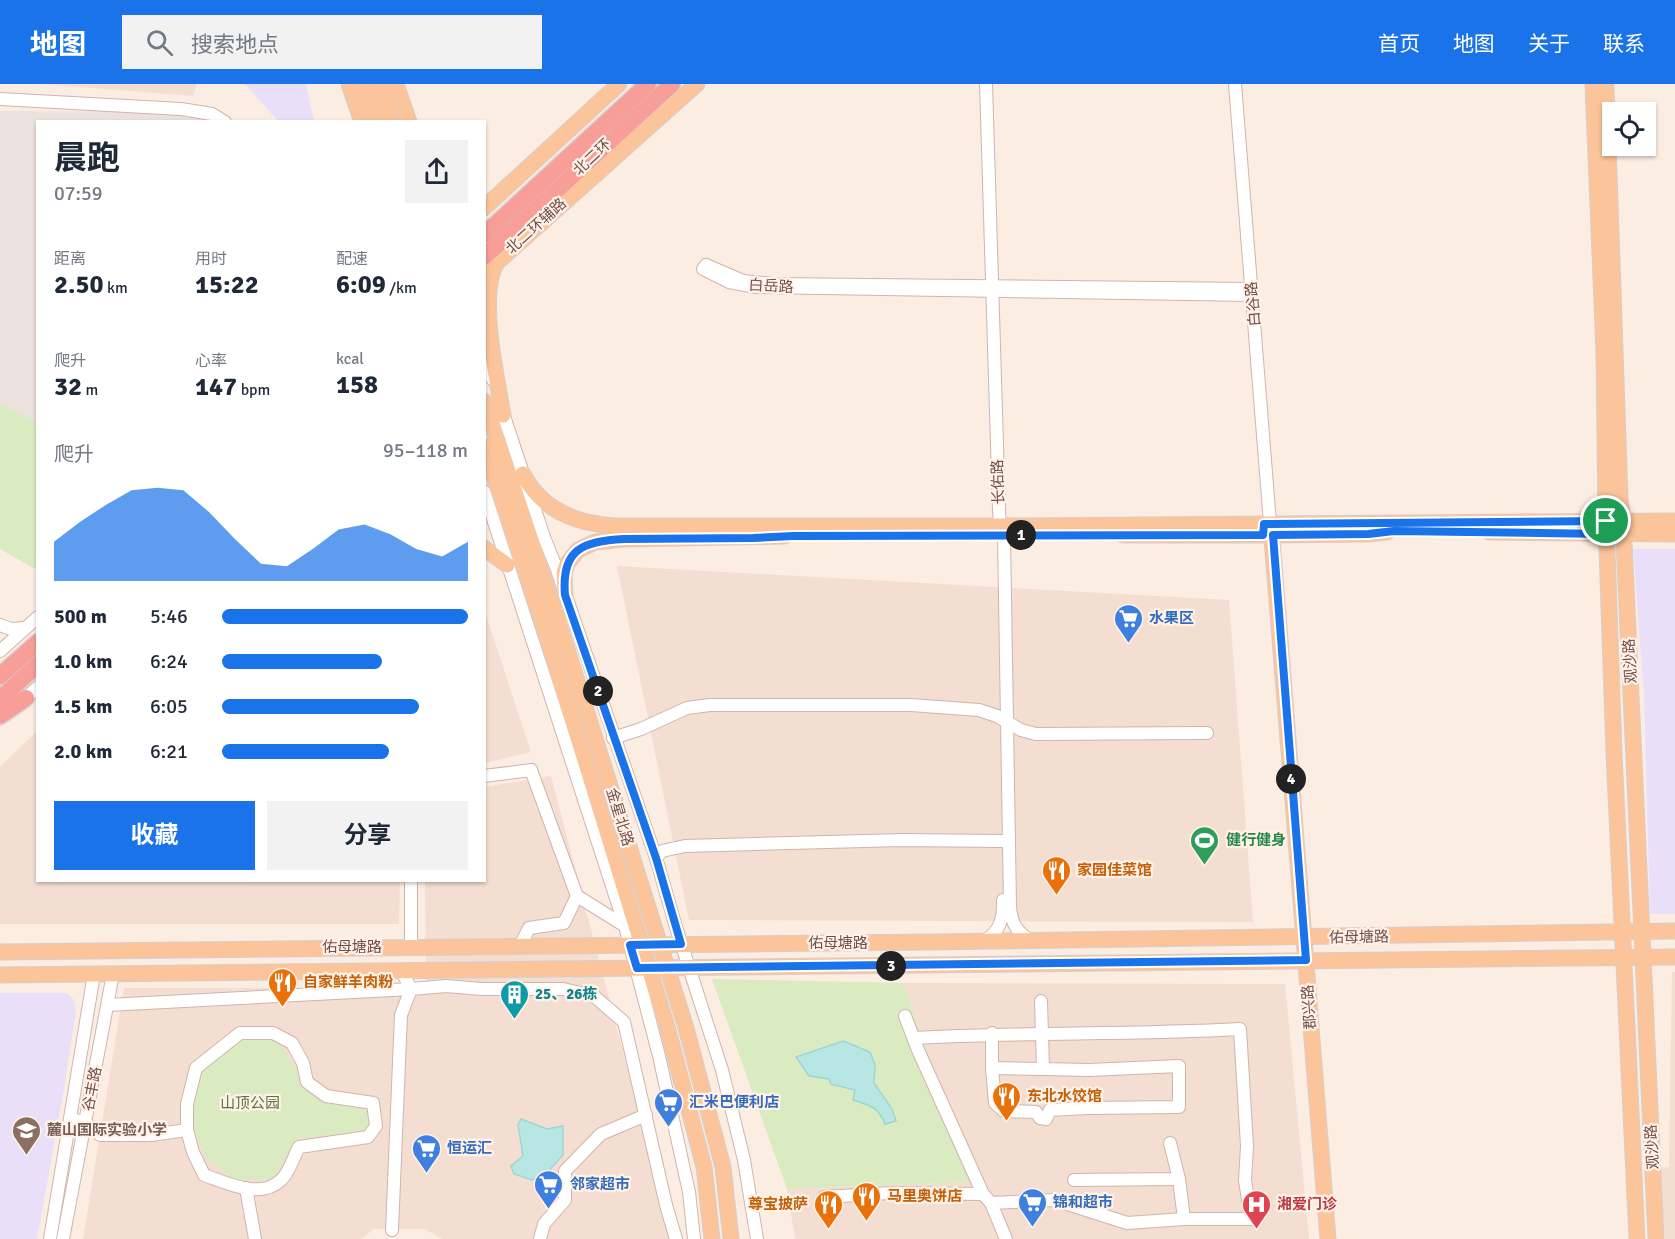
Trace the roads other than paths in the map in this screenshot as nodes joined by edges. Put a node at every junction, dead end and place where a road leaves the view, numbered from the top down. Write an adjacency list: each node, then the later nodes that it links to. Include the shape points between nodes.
1 (349, 84): 15 (main road)
2 (365, 84): 16 (main road)
3 (380, 84): 17 (main road)
4 (396, 84): 18 (main road)
5 (620, 84): 19 (main road)
6 (648, 84): 22 (highway, 北二环)
7 (672, 84): 22 (highway, 北二环)
8 (697, 84): 24 (main road, 北二环辅路)
9 (984, 84): 25 (street, 长佑路)
10 (1232, 84): 26 (street, 白谷路)
11 (1593, 84): 35 (main road, 观沙路)
12 (1606, 84): 34 (main road, 观沙路)
13 (0, 99): 14 (street, via 181,109 212,114)
14 (222, 120)
15 (361, 120)
16 (377, 120)
17 (392, 120)
18 (408, 120)
19 (500, 193): 20 (main road); 21 (main road)
20 (486, 197)
21 (486, 206)
22 (508, 224): 23 (highway); 24 (highway)
23 (486, 234)
24 (491, 260): 29 (main road, via 488,299)
25 (990, 288): 25 (street, 白岳路, via 773,284 743,281 706,266 703,269 729,282 756,287); 26 (street, 白岳路); 37 (street, 长佑路)
26 (1249, 292): 36 (street, 白谷路)
27 (486, 364): 29 (street)
28 (486, 407): 68 (main road, 金星北路)
29 (503, 415): 31 (street)
30 (486, 452): 70 (main road, 金星北路, via 545,630)
31 (523, 474): 37 (main road, via 533,492 549,506 595,525); 41 (street)
32 (486, 497): 40 (street)
33 (1675, 521): 34 (main road)
34 (1623, 527): 35 (main road); 38 (main road); 62 (main road, 观沙路)
35 (1607, 528): 36 (main road); 64 (main road, 观沙路)
36 (1268, 529): 37 (main road); 65 (main road, 郡兴路)
37 (999, 531): 41 (main road, via 608,539 586,545 571,558 564,573); 52 (street, 长佑路)
38 (1675, 534)
39 (486, 549): 40 (main road)
40 (507, 565): 61 (street)
41 (565, 595): 55 (street)
42 (36, 619): 44 (street)
43 (0, 625): 44 (street, via 11,630)
44 (25, 628): 46 (street)
45 (36, 644): 48 (highway)
46 (0, 651)
47 (36, 666): 50 (highway)
48 (0, 676)
49 (32, 692): 51 (highway); 53 (street)
50 (0, 699)
51 (0, 716)
52 (1004, 720): 54 (street, via 1036,734); 55 (street, via 979,710 911,705 710,705 687,708); 57 (street, 长佑路); 67 (street, 长佑路, via 1010,911 1017,930)
53 (0, 723)
54 (1207, 733)
55 (613, 738): 58 (street)
56 (486, 776): 60 (street, via 531,770)
57 (1003, 841): 58 (street, via 685,846 662,850); 66 (street, 长佑路, via 1002,918 994,934)
58 (656, 858): 69 (street)
59 (411, 882): 72 (street)
60 (577, 896): 61 (street); 71 (street, via 564,922 529,928)
61 (626, 926): 70 (street)
62 (1642, 932): 63 (main road, 佑母塘路); 64 (main road, 佑母塘路); 75 (main road, 观沙路)
63 (1675, 932)
64 (1622, 933): 65 (main road, 佑母塘路); 74 (main road, 观沙路)
65 (1299, 938): 67 (main road, 佑母塘路); 77 (main road, 郡兴路)
66 (982, 941): 67 (main road, 佑母塘路); 69 (main road, 佑母塘路)
67 (1032, 941)
68 (660, 944): 69 (main road, 佑母塘路); 70 (main road, 佑母塘路); 79 (main road, 金星北路)
69 (681, 944): 80 (street)
70 (636, 945): 71 (main road, 佑母塘路); 78 (main road, 金星北路)
71 (520, 946): 72 (main road, 佑母塘路)
72 (411, 947): 73 (main road, 佑母塘路)
73 (0, 952)
74 (1623, 957): 75 (main road, 佑母塘路); 77 (main road, 佑母塘路); 108 (main road, 观沙路)
75 (1643, 957): 76 (main road, 佑母塘路); 121 (main road, 观沙路)
76 (1675, 957)
77 (1301, 960): 80 (main road, 佑母塘路); 119 (main road, 郡兴路); 120 (main road, 郡兴路)
78 (643, 968): 79 (main road, 佑母塘路); 81 (main road, 佑母塘路); 114 (street); 115 (main road, 金星北路, via 668,1030 704,1167)
79 (667, 968): 80 (main road, 佑母塘路); 116 (main road, 金星北路, via 723,1167)
80 (690, 968): 117 (street, via 729,1096)
81 (401, 970): 83 (main road, 佑母塘路); 85 (street)
82 (93, 974): 83 (main road, 佑母塘路); 84 (main road, 佑母塘路); 95 (street, 谷丰路)
83 (113, 974): 87 (street, 谷丰路)
84 (0, 975)
85 (411, 989): 87 (street); 94 (street, via 563,989 594,996 624,1022); 99 (street, via 401,1015)
86 (1041, 1001): 90 (street)
87 (108, 1005): 96 (street, 谷丰路)
88 (905, 1016): 91 (street)
89 (992, 1034): 90 (street); 91 (street); 92 (street)
90 (1043, 1034): 93 (street); 106 (street, via 1240,1029 1245,1180 1251,1219)
91 (914, 1038): 105 (street)
92 (992, 1068): 93 (street); 93 (street, via 995,1104 1004,1111 1036,1112 1046,1119 1050,1110 1179,1107 1179,1066)
93 (1043, 1069)
94 (646, 1115): 112 (street, via 601,1134 565,1171 565,1200 544,1224); 113 (street)
95 (70, 1119): 96 (street); 109 (street, 谷丰路)
96 (85, 1122): 98 (street, via 100,1135); 110 (street, 谷丰路)
97 (376, 1126): 98 (street, via 373,1103 326,1096 308,1082 292,1043 273,1033 240,1033 196,1068 187,1104); 99 (street); 103 (street, via 368,1137 299,1147 282,1179 267,1188)
98 (187, 1130): 103 (street, via 204,1175)
99 (396, 1135): 107 (street)
100 (1170, 1143): 101 (street)
101 (1179, 1179): 102 (street); 106 (street)
102 (1074, 1180)
103 (246, 1188): 111 (street)
104 (824, 1197): 105 (street, via 890,1193)
105 (987, 1199): 106 (street, via 1054,1200 1127,1223); 118 (street)
106 (1184, 1219)
107 (392, 1230)
108 (1635, 1235)
109 (50, 1239)
110 (63, 1239)
111 (255, 1239)
112 (540, 1239)
113 (676, 1239)
114 (694, 1239)
115 (712, 1239)
116 (731, 1239)
117 (757, 1239)
118 (1006, 1239)
119 (1318, 1239)
120 (1328, 1239)
121 (1656, 1239)

